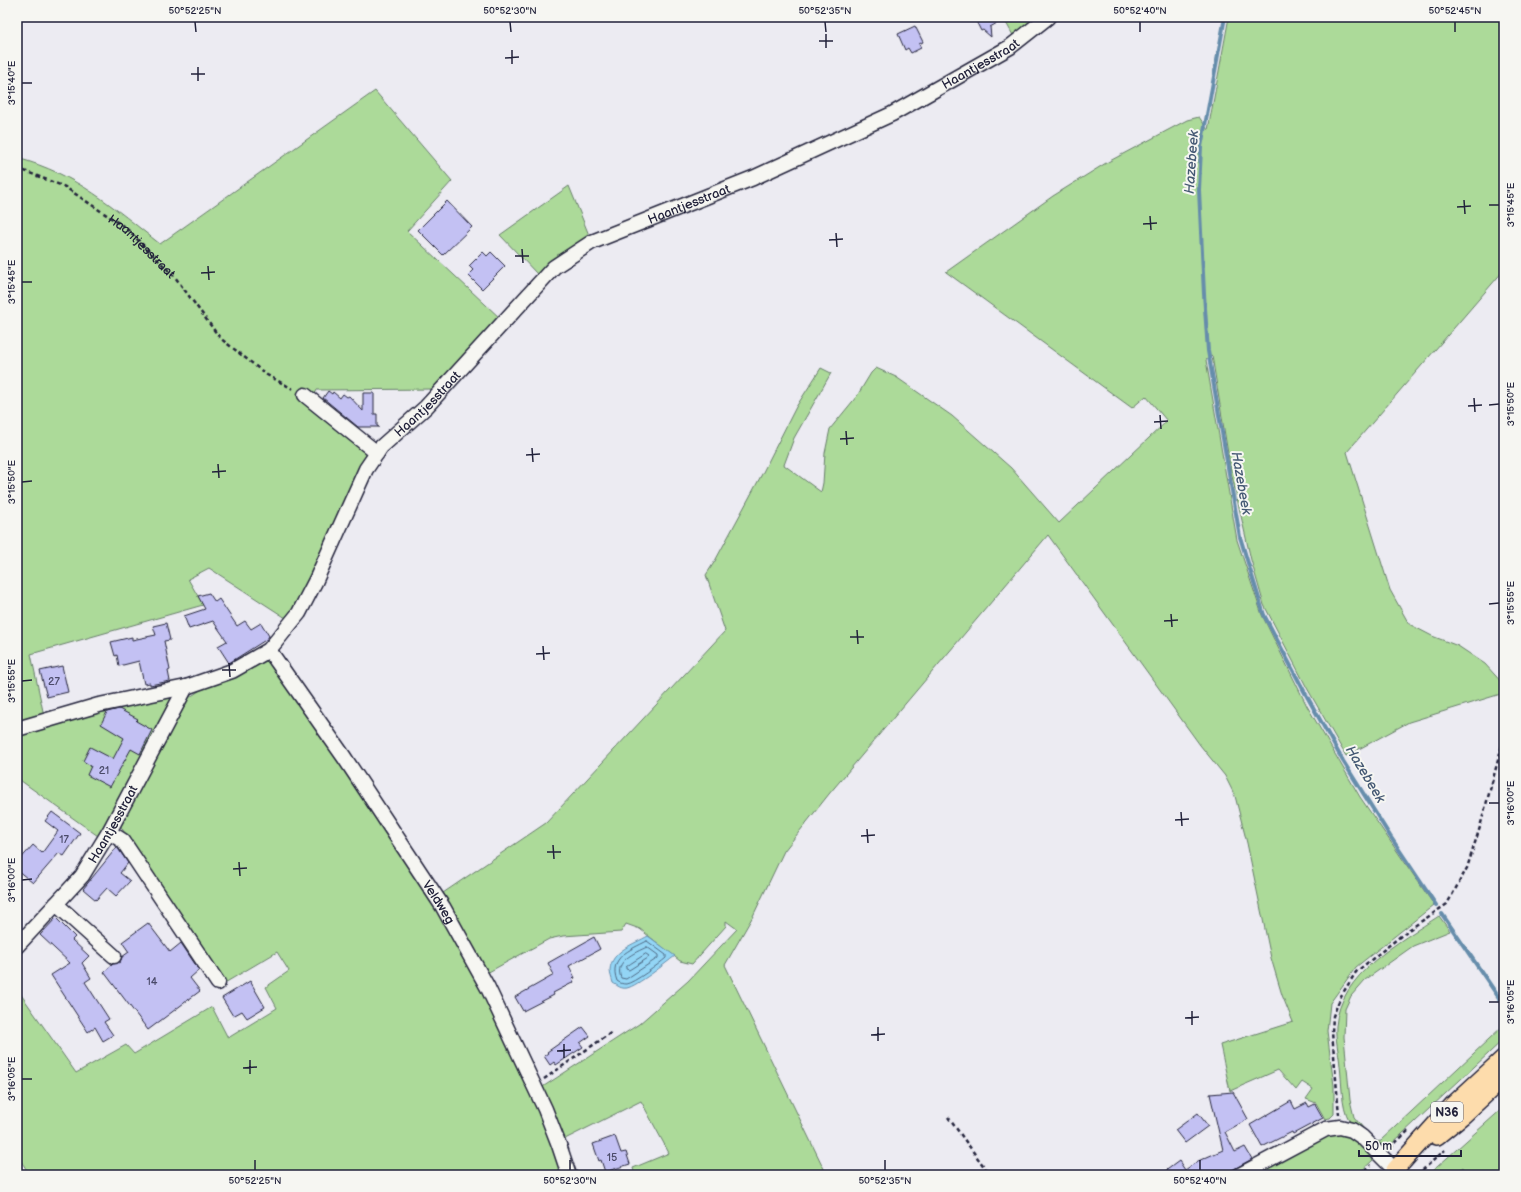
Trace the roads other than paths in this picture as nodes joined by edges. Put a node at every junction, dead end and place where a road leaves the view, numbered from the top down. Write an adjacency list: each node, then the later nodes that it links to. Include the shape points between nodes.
1 (1048, 17): 3 (street, Haantjesstraat, via 1010,47 892,114 753,178 592,242 554,267 426,407)
2 (305, 395): 3 (street)
3 (376, 453): 4 (street, Haantjesstraat, via 366,469 299,613)
4 (269, 650): 5 (street, Haantjesstraat, via 232,671); 15 (street, Veldweg, via 344,757 443,907 488,988 534,1086)
5 (186, 687): 6 (street, Haantjesstraat, via 99,705); 7 (street, Haantjesstraat)
6 (17, 729)
7 (109, 832): 8 (street, Haantjesstraat, via 82,876); 11 (street, via 123,841)
8 (56, 904): 9 (street, Haantjesstraat); 10 (street)
9 (17, 946)
10 (114, 956)
11 (218, 983)
12 (1504, 1058): 14 (main road, N36, via 1454,1104)
13 (1504, 1077): 14 (main road, N36)
14 (1395, 1173): 16 (street, via 1362,1137 1352,1130 1340,1127 1326,1129)
15 (569, 1175)
16 (1240, 1175)

